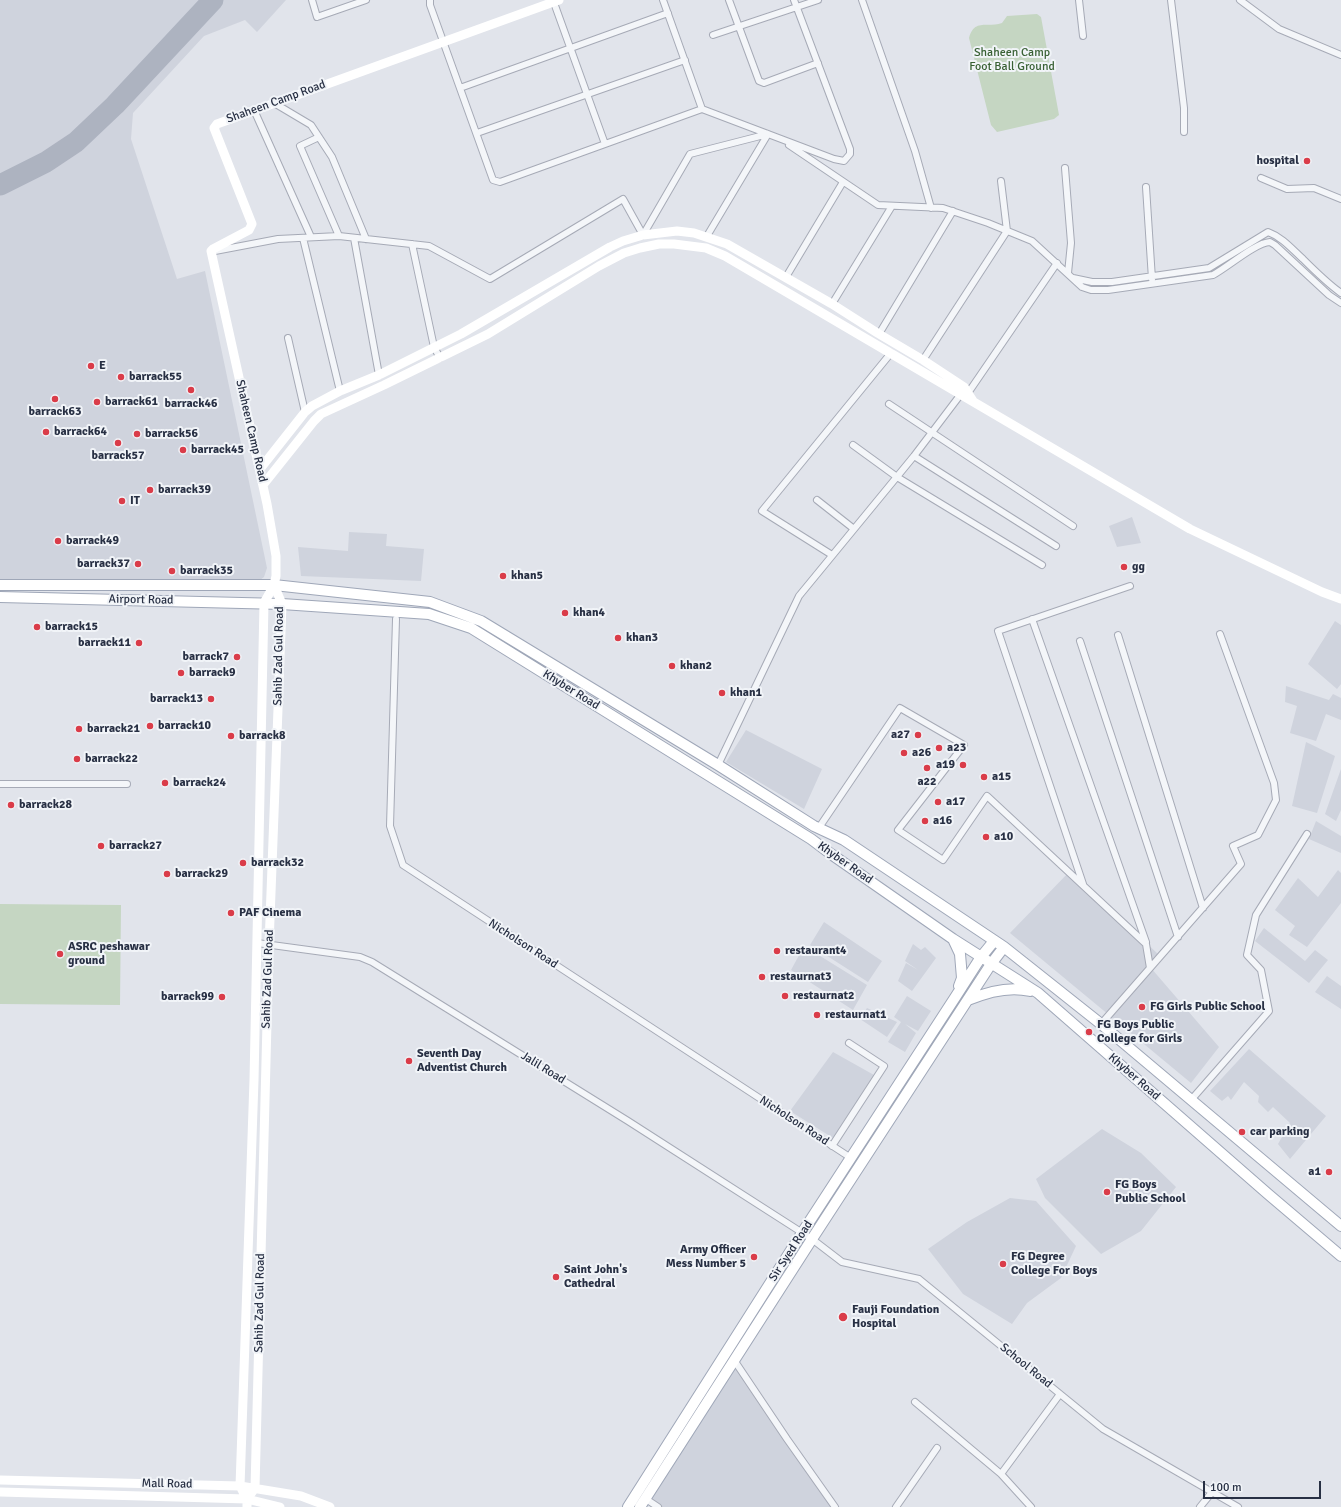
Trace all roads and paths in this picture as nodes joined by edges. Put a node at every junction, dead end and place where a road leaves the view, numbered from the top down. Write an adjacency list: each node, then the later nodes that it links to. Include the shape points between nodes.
1 (312, 0): 2 (street, via 317,17)
2 (363, 0)
3 (430, 0): 18 (street)
4 (663, 0): 14 (street)
5 (729, 0): 15 (street)
6 (794, 0): 13 (street)
7 (818, 0): 13 (street)
8 (862, 0): 41 (street, via 915,151)
9 (1078, 0): 17 (street)
10 (1171, 0): 28 (street, via 1184,108)
11 (1240, 0): 20 (street, via 1279,29)
12 (555, 1): 18 (street, Shaheen Camp Road); 19 (street)
13 (797, 7): 15 (street); 22 (street)
14 (668, 13): 19 (street); 21 (street)
15 (739, 26): 16 (street); 22 (street, via 761,82)
16 (713, 35)
17 (1083, 36)
18 (444, 42): 23 (street); 25 (street, Shaheen Camp Road)
19 (571, 49): 23 (street); 24 (street)
20 (1341, 56)
21 (685, 60): 24 (street); 26 (street)
22 (818, 63): 32 (street, via 850,154 844,161 839,161)
23 (460, 88): 29 (street)
24 (587, 95): 29 (street); 33 (street)
25 (274, 103): 27 (street, Shaheen Camp Road); 31 (street, via 312,124)
26 (702, 109): 30 (street); 33 (street)
27 (254, 110): 47 (street); 52 (street, Shaheen Camp Road, via 214,125 252,224 249,230)
28 (1184, 132)
29 (477, 133): 33 (street, via 496,182)
30 (768, 134): 32 (street); 44 (street, via 690,154); 46 (street)
31 (319, 137): 45 (street, via 300,146); 50 (street, via 332,157)
32 (779, 138): 37 (street)
33 (605, 144)
34 (1066, 168): 54 (street, via 1071,243)
35 (1261, 178): 39 (street, via 1287,189 1309,187)
36 (1002, 181): 43 (street)
37 (843, 182): 40 (street, via 878,205); 56 (street)
38 (1146, 187): 55 (street)
39 (1341, 199)
40 (892, 206): 41 (street); 60 (street)
41 (931, 208): 42 (street)
42 (953, 211): 43 (street); 61 (street)
43 (1007, 231): 53 (street, via 1032,241); 66 (street)
44 (643, 235): 46 (street, via 677,231); 51 (street, via 623,199 490,279 429,246); 63 (street, via 610,247 461,334)
45 (339, 236): 47 (street); 49 (street)
46 (706, 236): 56 (street, via 727,244)
47 (311, 237): 48 (street)
48 (303, 238): 52 (street, via 278,239); 68 (street)
49 (354, 238): 50 (street); 67 (street)
50 (366, 239): 51 (street)
51 (412, 244): 63 (street)
52 (211, 251): 75 (street, Shaheen Camp Road)
53 (1057, 263): 54 (street); 69 (street)
54 (1070, 275): 55 (street, via 1099,283); 57 (street, via 1082,287 1090,290)
55 (1152, 276): 57 (street); 58 (street, via 1209,268 1268,232 1282,239)
56 (786, 277): 60 (street)
57 (1153, 283): 59 (street, via 1213,275 1262,244 1270,242)
58 (1341, 293)
59 (1341, 303)
60 (832, 304): 61 (street)
61 (879, 334): 66 (street)
62 (288, 338): 71 (street)
63 (434, 347): 65 (street); 67 (street)
64 (891, 354): 65 (street, via 726,256 706,248 674,244 624,253 488,334); 69 (street); 82 (street, via 762,511)
65 (440, 358): 77 (street, via 321,414)
66 (922, 360): 69 (street, via 964,387)
67 (379, 375): 68 (street)
68 (340, 391): 71 (street)
69 (967, 396): 72 (street); 88 (street, via 1190,529)
70 (889, 404): 72 (street)
71 (305, 412): 75 (street)
72 (932, 433): 74 (street); 79 (street)
73 (853, 446): 76 (street)
74 (914, 456): 76 (street); 81 (street)
75 (260, 469): 77 (street, Shaheen Camp Road)
76 (897, 477): 80 (street); 83 (street)
77 (263, 485): 85 (street, Shaheen Camp Road, via 276,556)
78 (817, 500): 80 (street)
79 (1073, 526)
80 (854, 529): 82 (street)
81 (1056, 546)
82 (832, 555): 96 (street, via 799,596)
83 (1042, 565)
84 (0, 585): 85 (main road, Khyber Road)
85 (274, 585): 89 (street, Sahib Zad Gul Road); 90 (street, Sahib Zad Gul Road); 96 (main road, Khyber Road, via 430,602 481,621)
86 (1130, 586): 92 (street)
87 (0, 597): 89 (main road, Airport Road)
88 (1341, 599)
89 (264, 603): 90 (main road, Airport Road); 106 (street, Sahib Zad Gul Road)
90 (282, 604): 104 (main road, Khyber Road, via 429,614 471,628 811,839); 108 (street, Sahib Zad Gul Road)
91 (396, 619): 119 (street, Nicholson Road, via 390,826 403,865)
92 (1032, 620): 101 (street, via 998,631); 107 (street)
93 (1220, 634): 102 (street, via 1274,783 1276,800 1258,835 1233,846 1241,864)
94 (1118, 635): 102 (street)
95 (1080, 641): 103 (street)
96 (718, 765): 99 (main road, Khyber Road)
97 (0, 784): 98 (street)
98 (127, 784)
99 (818, 829): 101 (street, via 900,708 964,745 898,830 943,860 987,796); 105 (main road, Khyber Road, via 844,840)
100 (1307, 834): 118 (street, via 1256,915 1247,955 1261,970 1269,1011)
101 (1083, 885): 107 (street)
102 (1203, 908): 103 (street)
103 (1178, 937): 112 (street)
104 (953, 939): 110 (main road, Khyber Road); 114 (main road, via 960,954 962,978)
105 (994, 941): 109 (main road, Khyber Road); 110 (main road, Sir Syed Road)
106 (256, 943): 108 (street, Jalil Road); 131 (street, Sahib Zad Gul Road, via 254,1080)
107 (1146, 944): 112 (street)
108 (269, 945): 122 (street, Jalil Road, via 372,962); 132 (street, Sahib Zad Gul Road)
109 (1004, 947): 111 (main road, Sir Syed Road); 116 (main road, Khyber Road)
110 (981, 957): 111 (main road, Khyber Road); 114 (main road, Sir Syed Road)
111 (991, 964): 113 (main road, Khyber Road); 115 (main road, Sir Syed Road)
112 (1150, 968): 116 (street)
113 (1038, 993): 115 (main road, via 1020,989 984,993); 124 (main road, Khyber Road)
114 (956, 996): 120 (main road, Sir Syed Road)
115 (968, 1000): 123 (main road, Sir Syed Road)
116 (1101, 1024): 118 (main road, Khyber Road)
117 (849, 1043): 119 (street, via 884,1066)
118 (1191, 1100): 121 (main road, Khyber Road)
119 (832, 1146): 120 (street, Nicholson Road)
120 (851, 1158): 122 (main road, Sir Syed Road)
121 (1341, 1226)
122 (802, 1233): 123 (street, Jalil Road); 139 (main road, Sir Syed Road)
123 (812, 1239): 125 (main road, Sir Syed Road); 126 (street, School Road, via 842,1262 919,1279)
124 (1341, 1256)
125 (734, 1360): 136 (main road, Sir Syed Road); 141 (street)
126 (1060, 1394): 129 (street); 133 (street, School Road, via 1103,1429)
127 (915, 1402): 129 (street)
128 (937, 1448): 142 (street)
129 (1001, 1474): 143 (street)
130 (0, 1480): 131 (street, Mall Road)
131 (240, 1486): 132 (street, Mall Road); 135 (street)
132 (255, 1488): 135 (street); 138 (street, Mall Road, via 301,1496)
133 (1213, 1491): 144 (street); 145 (street, School Road)
134 (0, 1492): 135 (street, Mall Road)
135 (247, 1503): 137 (street, Mall Road)
136 (643, 1503): 140 (street)
137 (280, 1507)
138 (330, 1507)
139 (628, 1507)
140 (658, 1507)
141 (835, 1507)
142 (896, 1507)
143 (1031, 1507)
144 (1200, 1507)
145 (1238, 1507)

